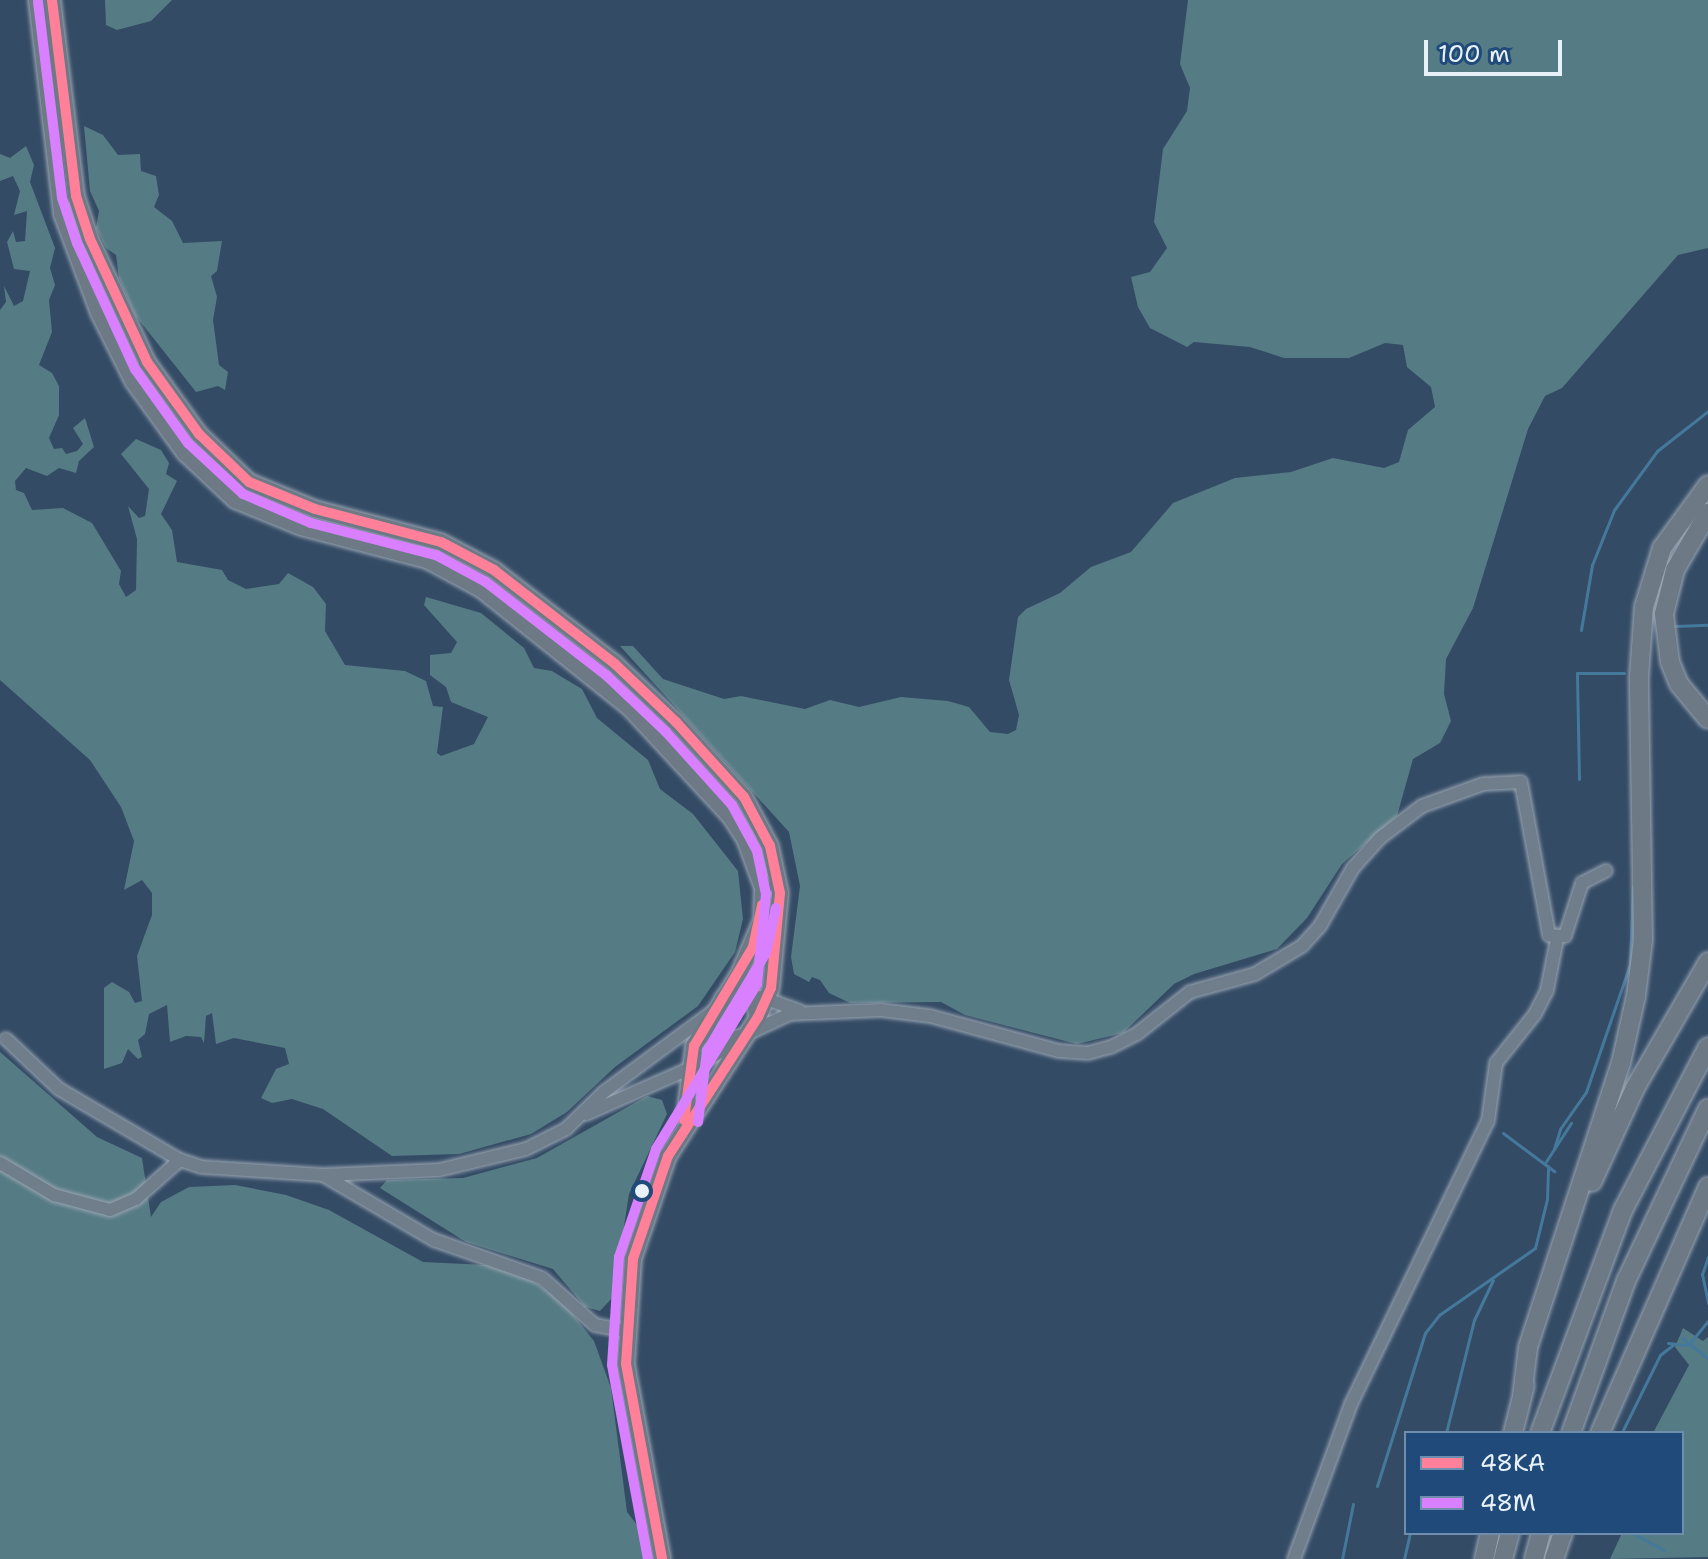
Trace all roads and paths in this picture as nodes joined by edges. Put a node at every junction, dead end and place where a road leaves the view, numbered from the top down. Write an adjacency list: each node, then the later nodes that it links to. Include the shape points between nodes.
1 (37, 0): 10 (main road, via 62,214 99,313 159,419 235,500 301,527 427,560 481,589 601,682 663,741 730,816 763,888 762,920 753,947)
2 (52, 0): 9 (main road, via 76,196 113,295 173,400 249,482 315,509 441,542 494,570 615,664 676,722 744,797 770,846 780,905)
3 (1708, 485): 28 (highway, via 1662,548 1644,607 1639,676 1643,940 1636,996 1621,1063 1528,1347)
4 (1708, 513): 5 (highway, via 1675,570 1664,614 1670,662 1679,684)
5 (1708, 719)
6 (1606, 871): 7 (street, via 1582,883 1568,932)
7 (1557, 939): 11 (street, via 1543,924 1533,832 1521,782 1498,781 1453,793 1399,822 1363,854 1320,926 1286,957 1239,980 1190,992 1111,1047 1088,1053 1059,1051 898,1011); 38 (street, via 1547,990 1496,1063 1488,1121 1351,1404)
8 (1708, 962): 28 (highway, via 1641,1076 1592,1182 1558,1269)
9 (759, 997): 10 (main road, via 739,992); 11 (street); 13 (main road, via 758,1017)
10 (715, 1010): 13 (main road, via 713,1040); 15 (main road, via 694,1046); 19 (street, via 604,1092)
11 (803, 1012): 13 (street, via 779,1017)
12 (6, 1039): 21 (street, via 59,1089)
13 (737, 1040): 15 (main road); 20 (main road)
14 (1708, 1047): 30 (highway, via 1622,1212)
15 (691, 1068): 16 (street); 17 (main road)
16 (663, 1078): 17 (street); 19 (street)
17 (691, 1090): 20 (main road)
18 (1708, 1108): 31 (highway, via 1626,1281)
19 (580, 1118): 23 (street, via 526,1149 460,1167)
20 (678, 1137): 27 (main road, via 644,1218)
21 (180, 1160): 22 (street, via 136,1199 110,1210 54,1195); 23 (street, via 201,1167)
22 (0, 1163)
23 (323, 1175): 27 (street, via 434,1240 542,1278 595,1325)
24 (1708, 1187): 26 (highway)
25 (1708, 1212): 26 (highway)
26 (1643, 1328): 32 (highway)
27 (625, 1331): 37 (main road, via 632,1416)
28 (1522, 1396): 29 (highway)
29 (1513, 1431)
30 (1541, 1431)
31 (1572, 1431)
32 (1601, 1431)
33 (1490, 1535): 39 (highway)
34 (1509, 1535): 40 (highway)
35 (1540, 1535): 41 (highway)
36 (1562, 1535): 42 (highway)
37 (662, 1559)
38 (1294, 1559)
39 (1484, 1559)
40 (1503, 1559)
41 (1534, 1559)
42 (1554, 1559)

